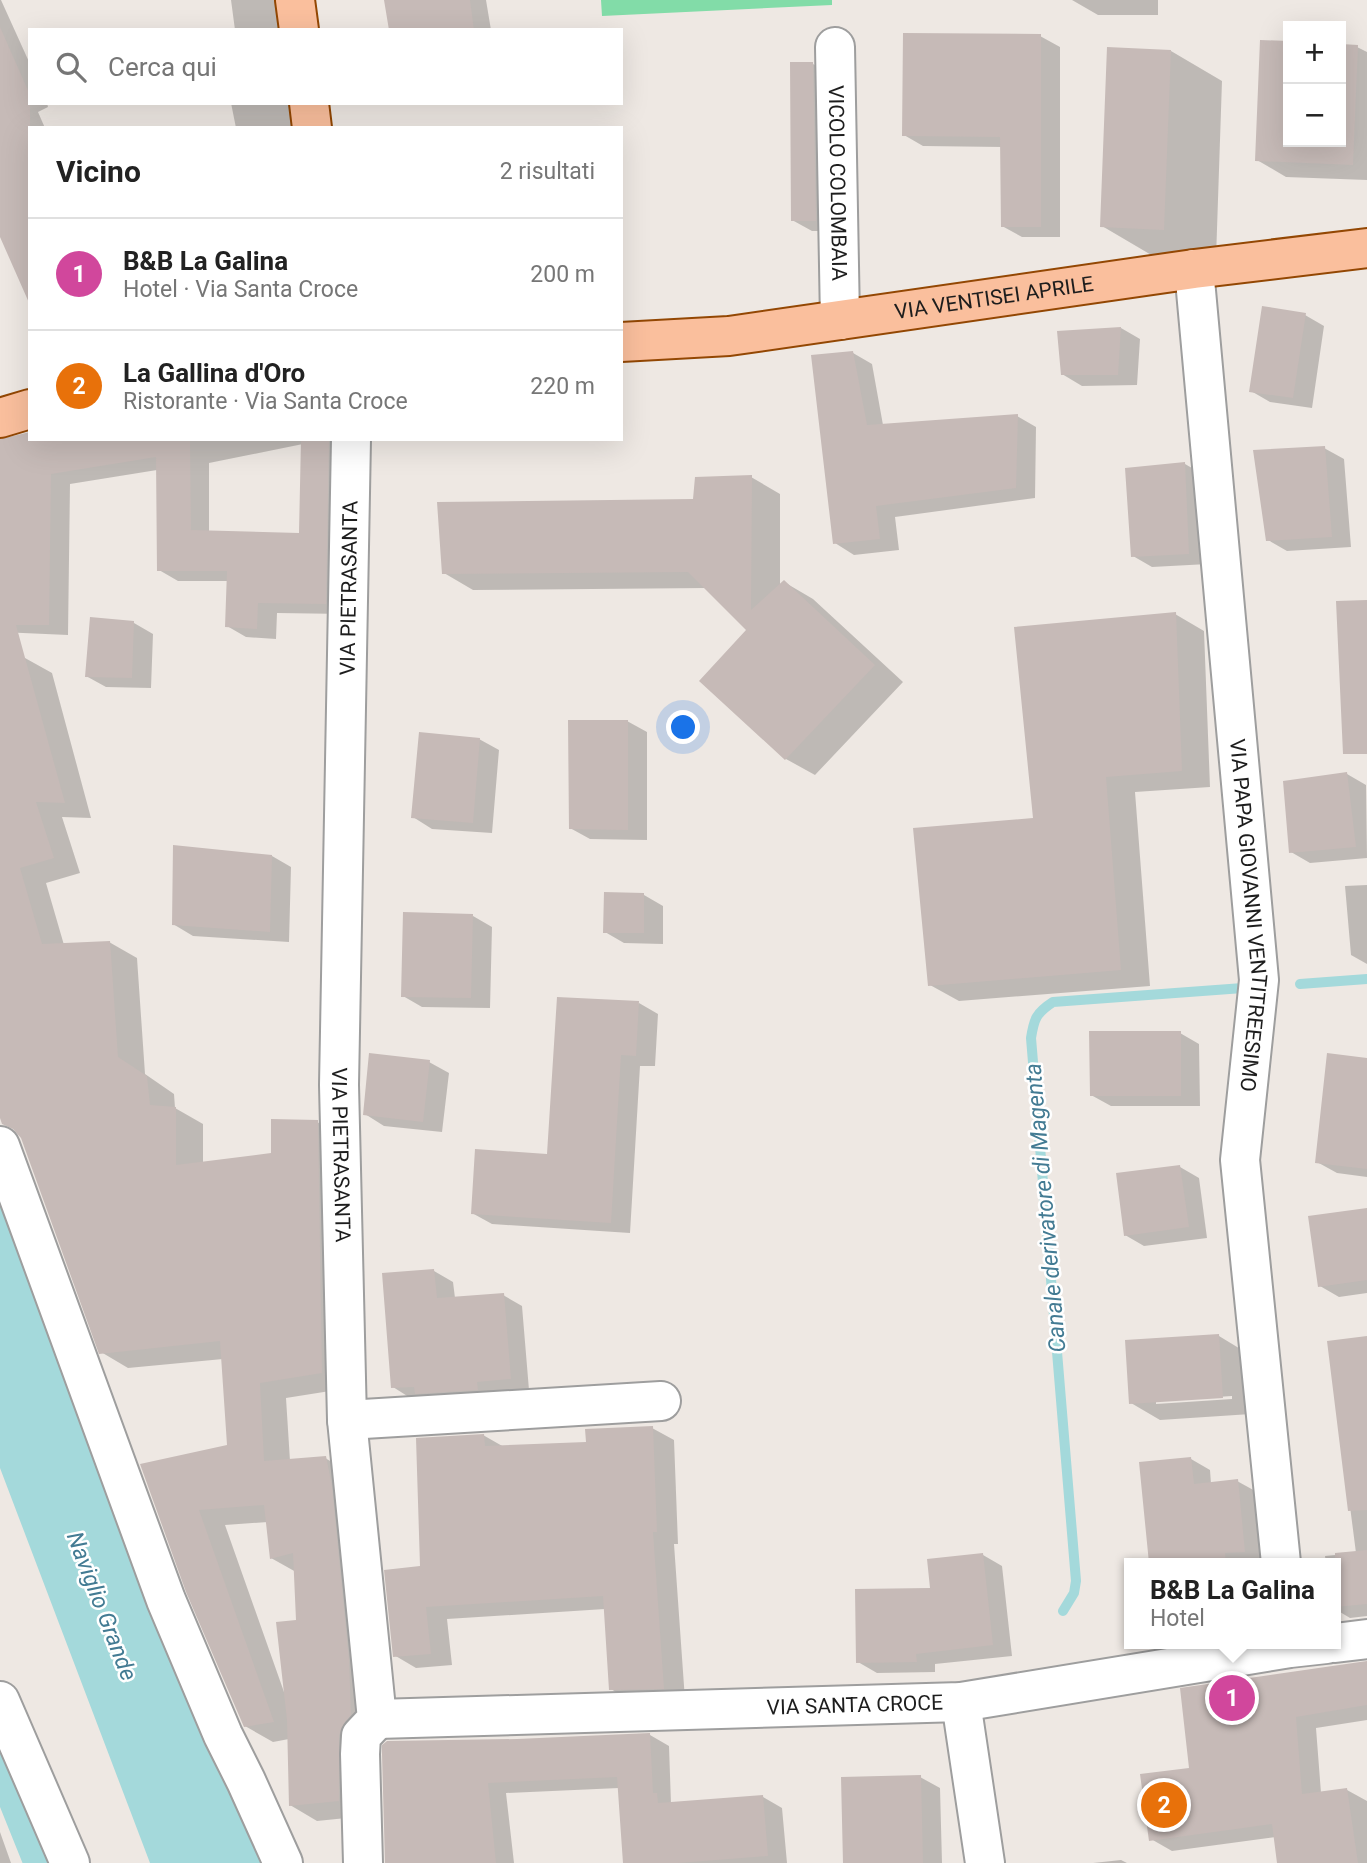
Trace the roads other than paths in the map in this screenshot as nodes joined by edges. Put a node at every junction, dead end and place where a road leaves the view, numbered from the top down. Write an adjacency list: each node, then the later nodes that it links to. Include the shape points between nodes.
1 (295, 0): 2 (main road)
2 (299, 28)
3 (835, 47): 8 (street, VICOLO COLOMBAIA)
4 (309, 105): 5 (main road)
5 (312, 126)
6 (1367, 247): 7 (main road, VIA VENTISEI APRILE)
7 (1194, 269): 8 (main road, VIA VENTISEI APRILE); 16 (street, VIA PAPA GIOVANNI VENTITREESIMO, via 1259,979 1240,1160)
8 (840, 320): 9 (main road, VIA VENTISEI APRILE, via 729,336)
9 (623, 342)
10 (28, 409): 11 (main road)
11 (0, 418)
12 (355, 449): 15 (street, VIA PIETRASANTA, via 339,1085)
13 (0, 1146): 24 (street, via 166,1600)
14 (661, 1401): 15 (street)
15 (347, 1420): 22 (street, VIA PIETRASANTA)
16 (1281, 1558)
17 (1367, 1639): 18 (street)
18 (1341, 1642)
19 (1278, 1649): 21 (street, VIA SANTA CROCE)
20 (0, 1701): 23 (street)
21 (961, 1702): 22 (street, VIA SANTA CROCE); 26 (street)
22 (377, 1719): 25 (street, via 361,1736 359,1755)
23 (70, 1863)
24 (283, 1863)
25 (363, 1863)
26 (985, 1863)

